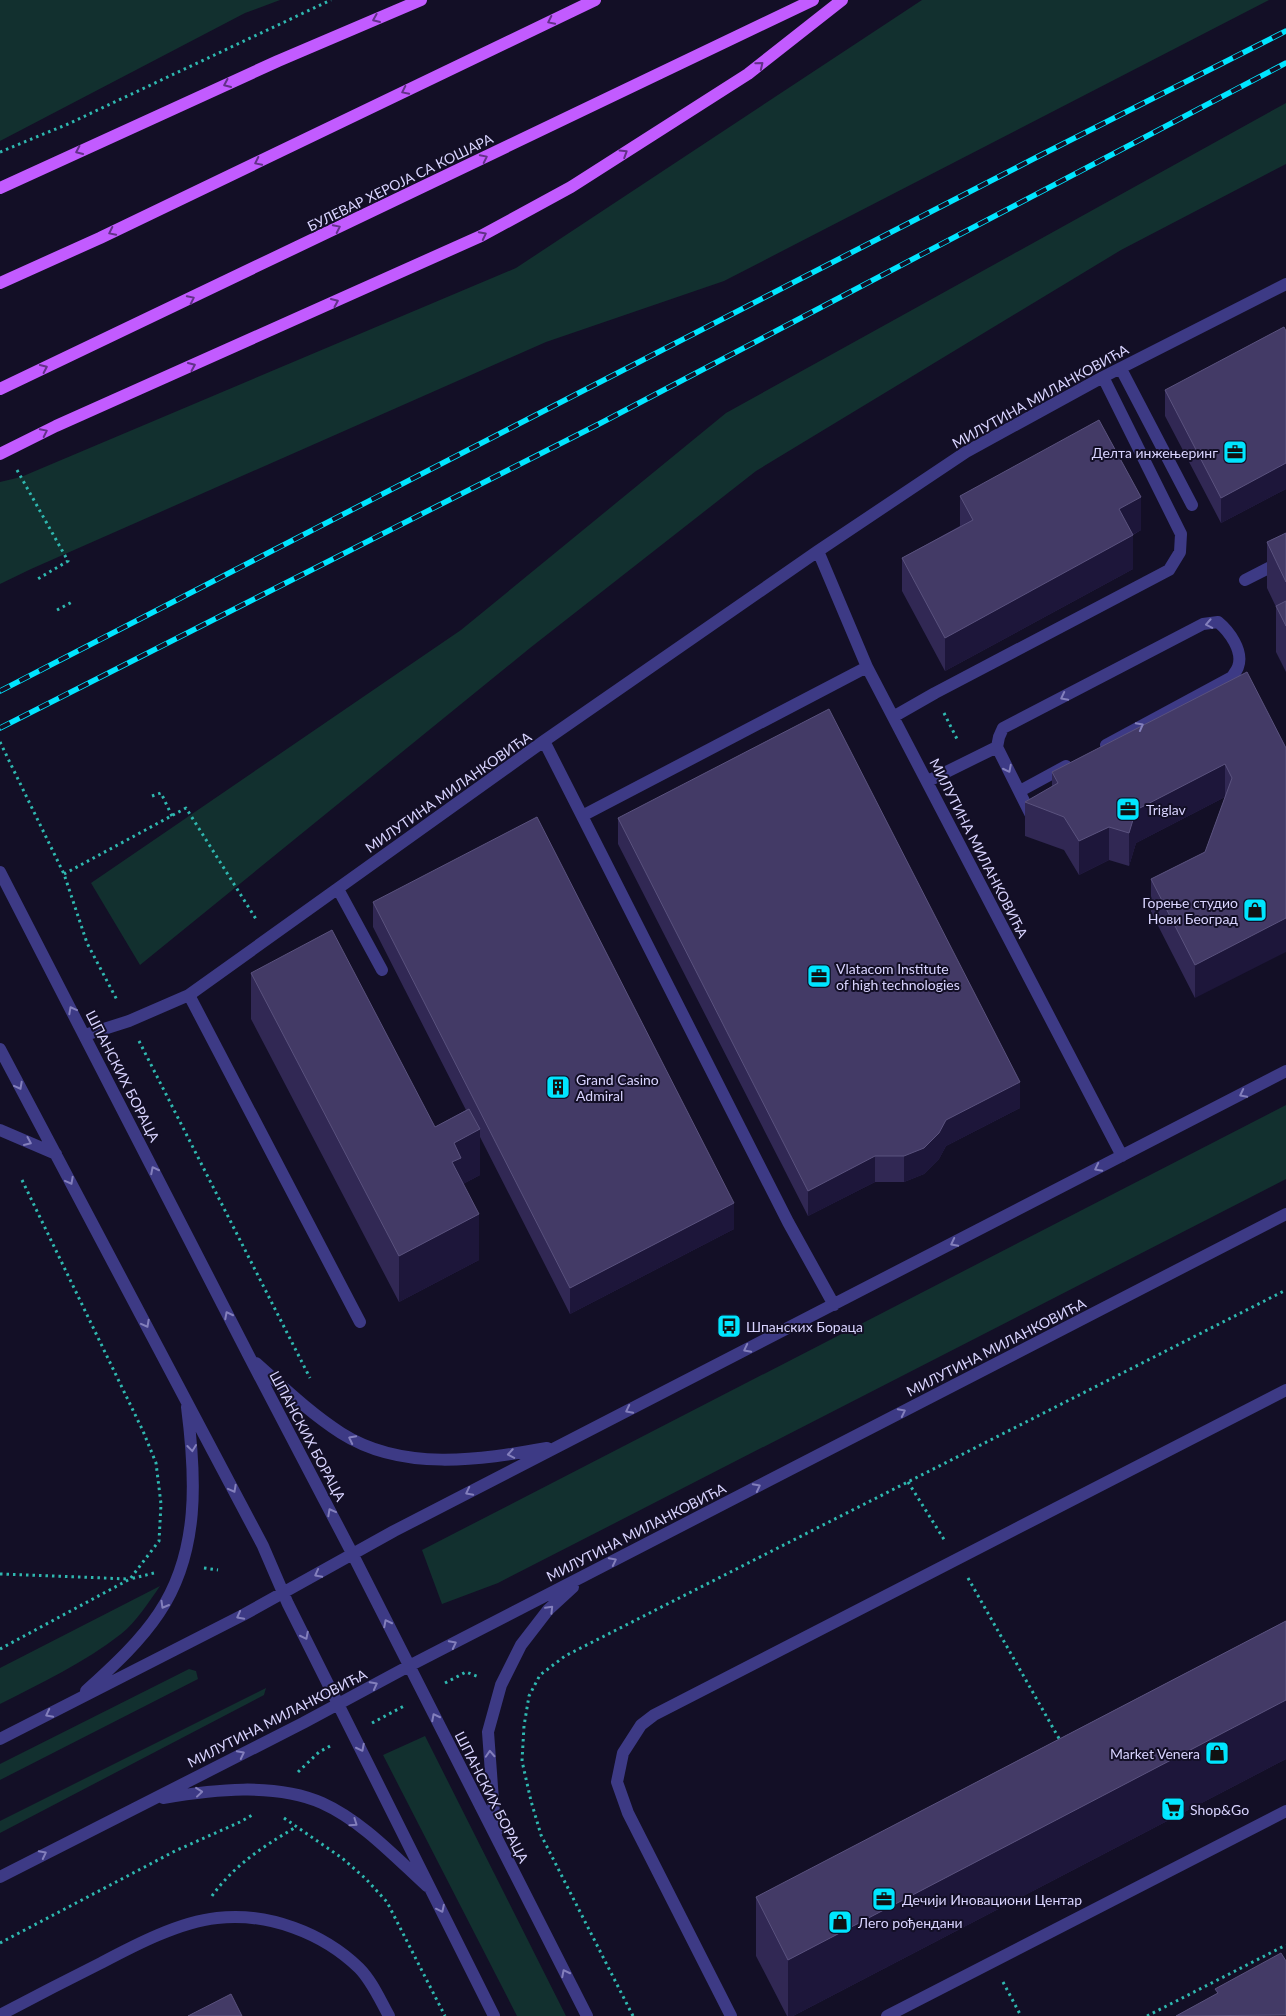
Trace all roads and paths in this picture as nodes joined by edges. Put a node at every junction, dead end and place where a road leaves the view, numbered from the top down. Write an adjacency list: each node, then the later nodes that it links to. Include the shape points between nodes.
1 (331, 0): 6 (path, via 68,124)
2 (421, 0): 7 (main road, one-way to 7, via 269,65)
3 (595, 0): 8 (main road, one-way to 8, via 109,234)
4 (812, 0): 12 (main road, БУЛЕВАР ХЕРОЈА СА КОШАРА, one-way to 4)
5 (842, 0): 13 (main road, one-way to 5, via 481,236 571,186 748,74)
6 (0, 152)
7 (0, 188)
8 (0, 283)
9 (1286, 284): 10 (street, МИЛУТИНА МИЛАНКОВИЋА)
10 (1121, 369): 11 (street, МИЛУТИНА МИЛАНКОВИЋА); 15 (street)
11 (1103, 377): 16 (street, МИЛУТИНА МИЛАНКОВИЋА, via 966,452); 23 (street, via 1181,534 1180,552 1169,570)
12 (0, 389)
13 (0, 454)
14 (21, 477): 18 (path, via 68,561)
15 (1192, 505)
16 (818, 551): 22 (street, МИЛУТИНА МИЛАНКОВИЋА); 25 (street, МИЛУТИНА МИЛАНКОВИЋА)
17 (1286, 559): 19 (street)
18 (36, 580)
19 (1245, 580)
20 (74, 601): 21 (path)
21 (57, 610)
22 (867, 667): 24 (street, МИЛУТИНА МИЛАНКОВИЋА); 35 (street)
23 (935, 693): 24 (street); 30 (path)
24 (893, 717): 31 (street, МИЛУТИНА МИЛАНКОВИЋА)
25 (544, 741): 35 (street); 39 (street, МИЛУТИНА МИЛАНКОВИЋА)
26 (0, 742): 38 (path)
27 (997, 747): 28 (street, one-way to 27, via 1232,677 1238,667 1239,654 1227,629 1218,622 1203,624 1003,728); 30 (street); 32 (street, one-way to 32)
28 (1094, 751)
29 (1076, 760): 32 (street)
30 (968, 762): 31 (street)
31 (928, 781): 49 (street, МИЛУТИНА МИЛАНКОВИЋА)
32 (1020, 791): 36 (street)
33 (152, 796): 34 (path, via 161,793)
34 (172, 816): 38 (path); 40 (path, via 186,808)
35 (582, 816): 53 (street, via 788,1222)
36 (1037, 828)
37 (0, 872): 44 (street, ШПАНСКИХ БОРАЦА, one-way to 37)
38 (64, 874): 43 (path, via 87,943)
39 (338, 888): 41 (street); 42 (street, МИЛУТИНА МИЛАНКОВИЋА)
40 (250, 910)
41 (382, 970)
42 (189, 995): 43 (street, МИЛУТИНА МИЛАНКОВИЋА); 54 (street)
43 (129, 1021): 44 (street, МИЛУТИНА МИЛАНКОВИЋА); 56 (path)
44 (85, 1035): 55 (street, ШПАНСКИХ БОРАЦА, one-way to 44)
45 (0, 1049): 48 (street, one-way to 48)
46 (1286, 1072): 49 (street, one-way to 49)
47 (0, 1130): 48 (street, one-way to 48)
48 (56, 1154): 58 (street, one-way to 58)
49 (1122, 1156): 53 (street, one-way to 53)
50 (22, 1180): 66 (path, via 156,1463 161,1504 159,1541)
51 (1286, 1214): 65 (street, МИЛУТИНА МИЛАНКОВИЋА, one-way to 51)
52 (1286, 1290): 60 (path)
53 (834, 1305): 59 (street, one-way to 59)
54 (360, 1322)
55 (250, 1358): 59 (street, one-way to 55, via 493,1457 449,1460 398,1456 370,1448 341,1433); 61 (street, ШПАНСКИХ БОРАЦА, one-way to 55)
56 (312, 1381)
57 (1286, 1390): 62 (street)
58 (186, 1400): 67 (street, one-way to 67, via 263,1546); 73 (street, one-way to 73, via 194,1457 183,1566 158,1614 132,1647)
59 (559, 1446): 61 (street, one-way to 61)
60 (908, 1482): 62 (path); 72 (path, via 565,1656 540,1675)
61 (353, 1555): 67 (street, one-way to 67); 69 (street, ШПАНСКИХ БОРАЦА, one-way to 61)
62 (957, 1559): 77 (path); 96 (street, via 654,1715 641,1725 623,1753 617,1782 628,1813)
63 (161, 1571): 66 (path)
64 (0, 1574): 66 (path)
65 (585, 1576): 69 (street, МИЛУТИНА МИЛАНКОВИЋА, one-way to 65); 70 (street, one-way to 65, via 521,1645 548,1610)
66 (130, 1580): 68 (path)
67 (283, 1592): 73 (street, one-way to 73); 74 (street, one-way to 74)
68 (0, 1649)
69 (409, 1666): 71 (street, ШПАНСКИХ БОРАЦА); 74 (street, МИЛУТИНА МИЛАНКОВИЋА, one-way to 69)
70 (501, 1685): 71 (path, via 466,1672); 72 (path); 83 (street, one-way to 70, via 494,1814 488,1732)
71 (424, 1695): 75 (path); 83 (street, ШПАНСКИХ БОРАЦА, one-way to 71)
72 (529, 1696): 95 (path, via 522,1761 541,1835)
73 (77, 1700): 76 (street, one-way to 76)
74 (339, 1704): 75 (street); 79 (street, МИЛУТИНА МИЛАНКОВИЋА, one-way to 74)
75 (354, 1733): 78 (path, via 319,1752); 85 (street, one-way to 85)
76 (0, 1739)
77 (1062, 1744)
78 (279, 1790): 79 (street, one-way to 78, via 201,1792); 80 (path); 85 (street, one-way to 85, via 322,1803 355,1823)
79 (151, 1800): 84 (street, МИЛУТИНА МИЛАНКОВИЋА, one-way to 79)
80 (267, 1806): 82 (path); 87 (path)
81 (1286, 1811): 89 (street)
82 (296, 1827): 86 (path, via 255,1852 220,1884); 92 (path, via 342,1858 387,1902)
83 (504, 1854): 94 (street, ШПАНСКИХ БОРАЦА, one-way to 83)
84 (0, 1877)
85 (432, 1891): 93 (street, one-way to 93)
86 (193, 1923): 90 (street, via 144,1941); 91 (street, via 216,1918 246,1918 276,1923 317,1937 360,1968)
87 (0, 1943)
88 (1286, 1945): 99 (path)
89 (992, 1962): 97 (street); 98 (path)
90 (0, 2015)
91 (389, 2016)
92 (445, 2016)
93 (494, 2016)
94 (587, 2016)
95 (634, 2016)
96 (731, 2016)
97 (887, 2016)
98 (1021, 2016)
99 (1147, 2016)

